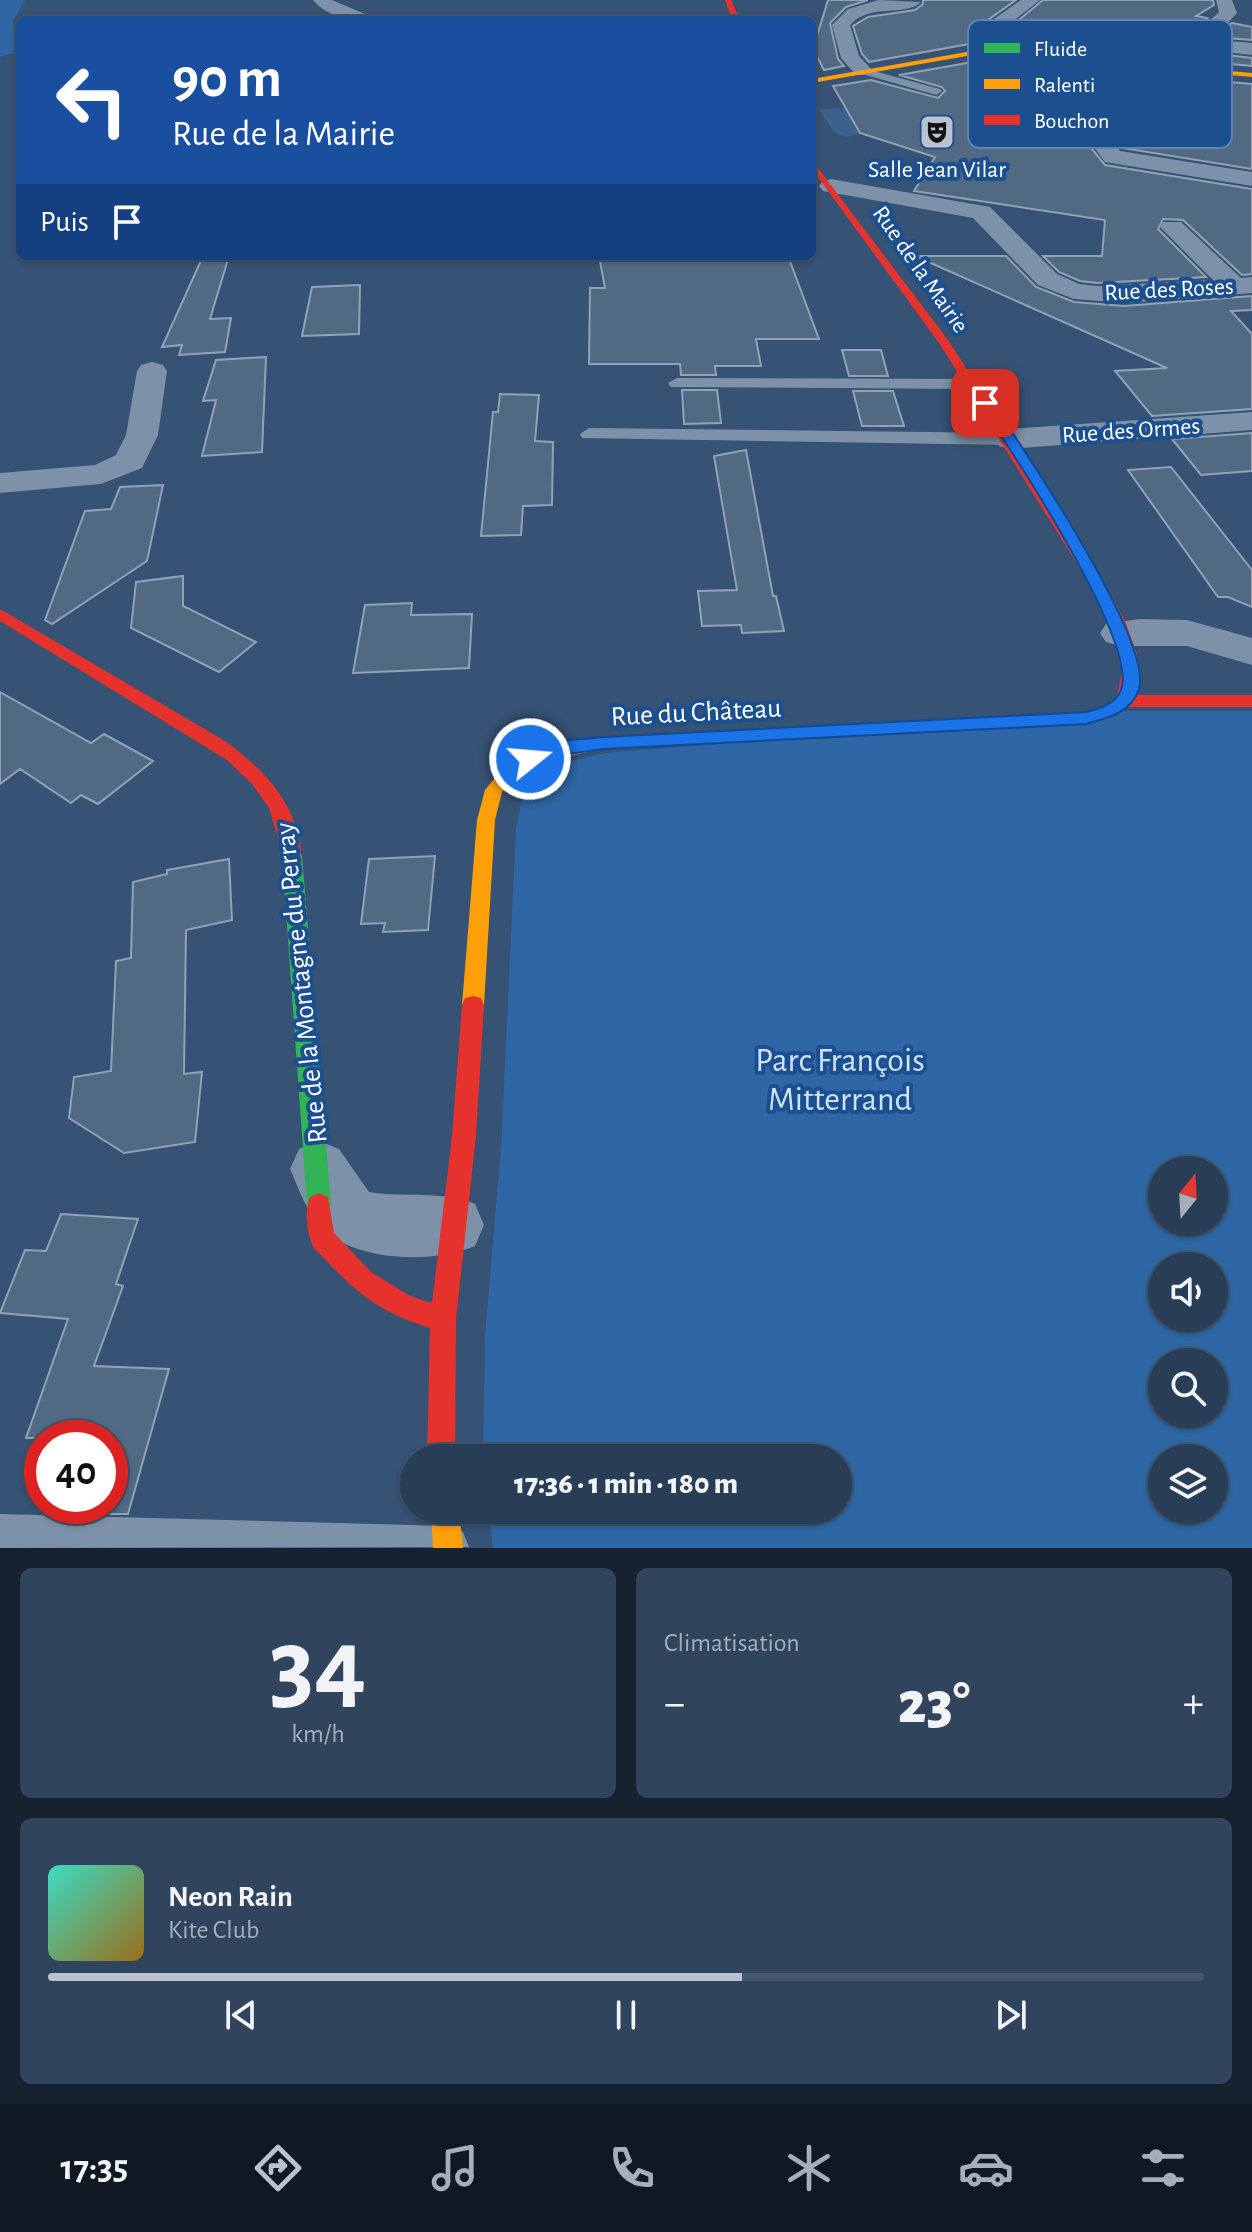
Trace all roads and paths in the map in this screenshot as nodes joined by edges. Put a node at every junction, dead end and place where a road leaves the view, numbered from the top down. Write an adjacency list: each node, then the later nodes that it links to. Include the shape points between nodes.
1 (321, 0): 4 (street)
2 (1032, 0): 5 (street)
3 (913, 2): 9 (street, via 846,16 841,25 846,46)
4 (357, 16)
5 (1004, 20)
6 (1232, 47): 7 (street)
7 (1252, 49)
8 (968, 54): 9 (street)
9 (863, 71): 12 (street); 13 (lane)
10 (1232, 73): 11 (street)
11 (1252, 75)
12 (816, 80)
13 (936, 91)
14 (1106, 148): 16 (street, via 1113,157)
15 (816, 168): 17 (street, Rue de la Mairie)
16 (1252, 179)
17 (831, 186): 19 (street, Rue des Roses, via 981,212 1055,284 1083,293); 22 (street, Rue de la Mairie)
18 (1172, 227): 19 (street)
19 (1243, 286)
20 (152, 371): 26 (street, via 142,435 130,461 101,474)
21 (677, 383): 22 (lane)
22 (972, 384): 25 (street, Rue de la Mairie)
23 (1252, 421): 25 (street, Rue des Ormes)
24 (589, 434): 25 (lane)
25 (1010, 439): 28 (street, Rue de la Mairie)
26 (0, 483)
27 (0, 614): 32 (street, Rue de la Montagne du Perray, via 219,745 251,767 279,800 291,841)
28 (1120, 633): 29 (street, via 1181,630); 30 (street, Rue de la Mairie, via 1131,671)
29 (1252, 652)
30 (1124, 701): 31 (street, Rue du Château); 33 (street, Rue du Château, via 1086,718 604,743 551,750 509,769 493,791 486,820)
31 (1252, 701)
32 (319, 1169): 33 (street, Rue de la Montagne du Perray, via 347,1212 405,1227); 34 (street, Rue de la Montagne du Perray, via 322,1238 348,1270 380,1298)
33 (454, 1225): 34 (street, Rue du Château)
34 (443, 1319): 35 (street)
35 (441, 1444)
36 (0, 1535): 37 (lane)
37 (447, 1535)

